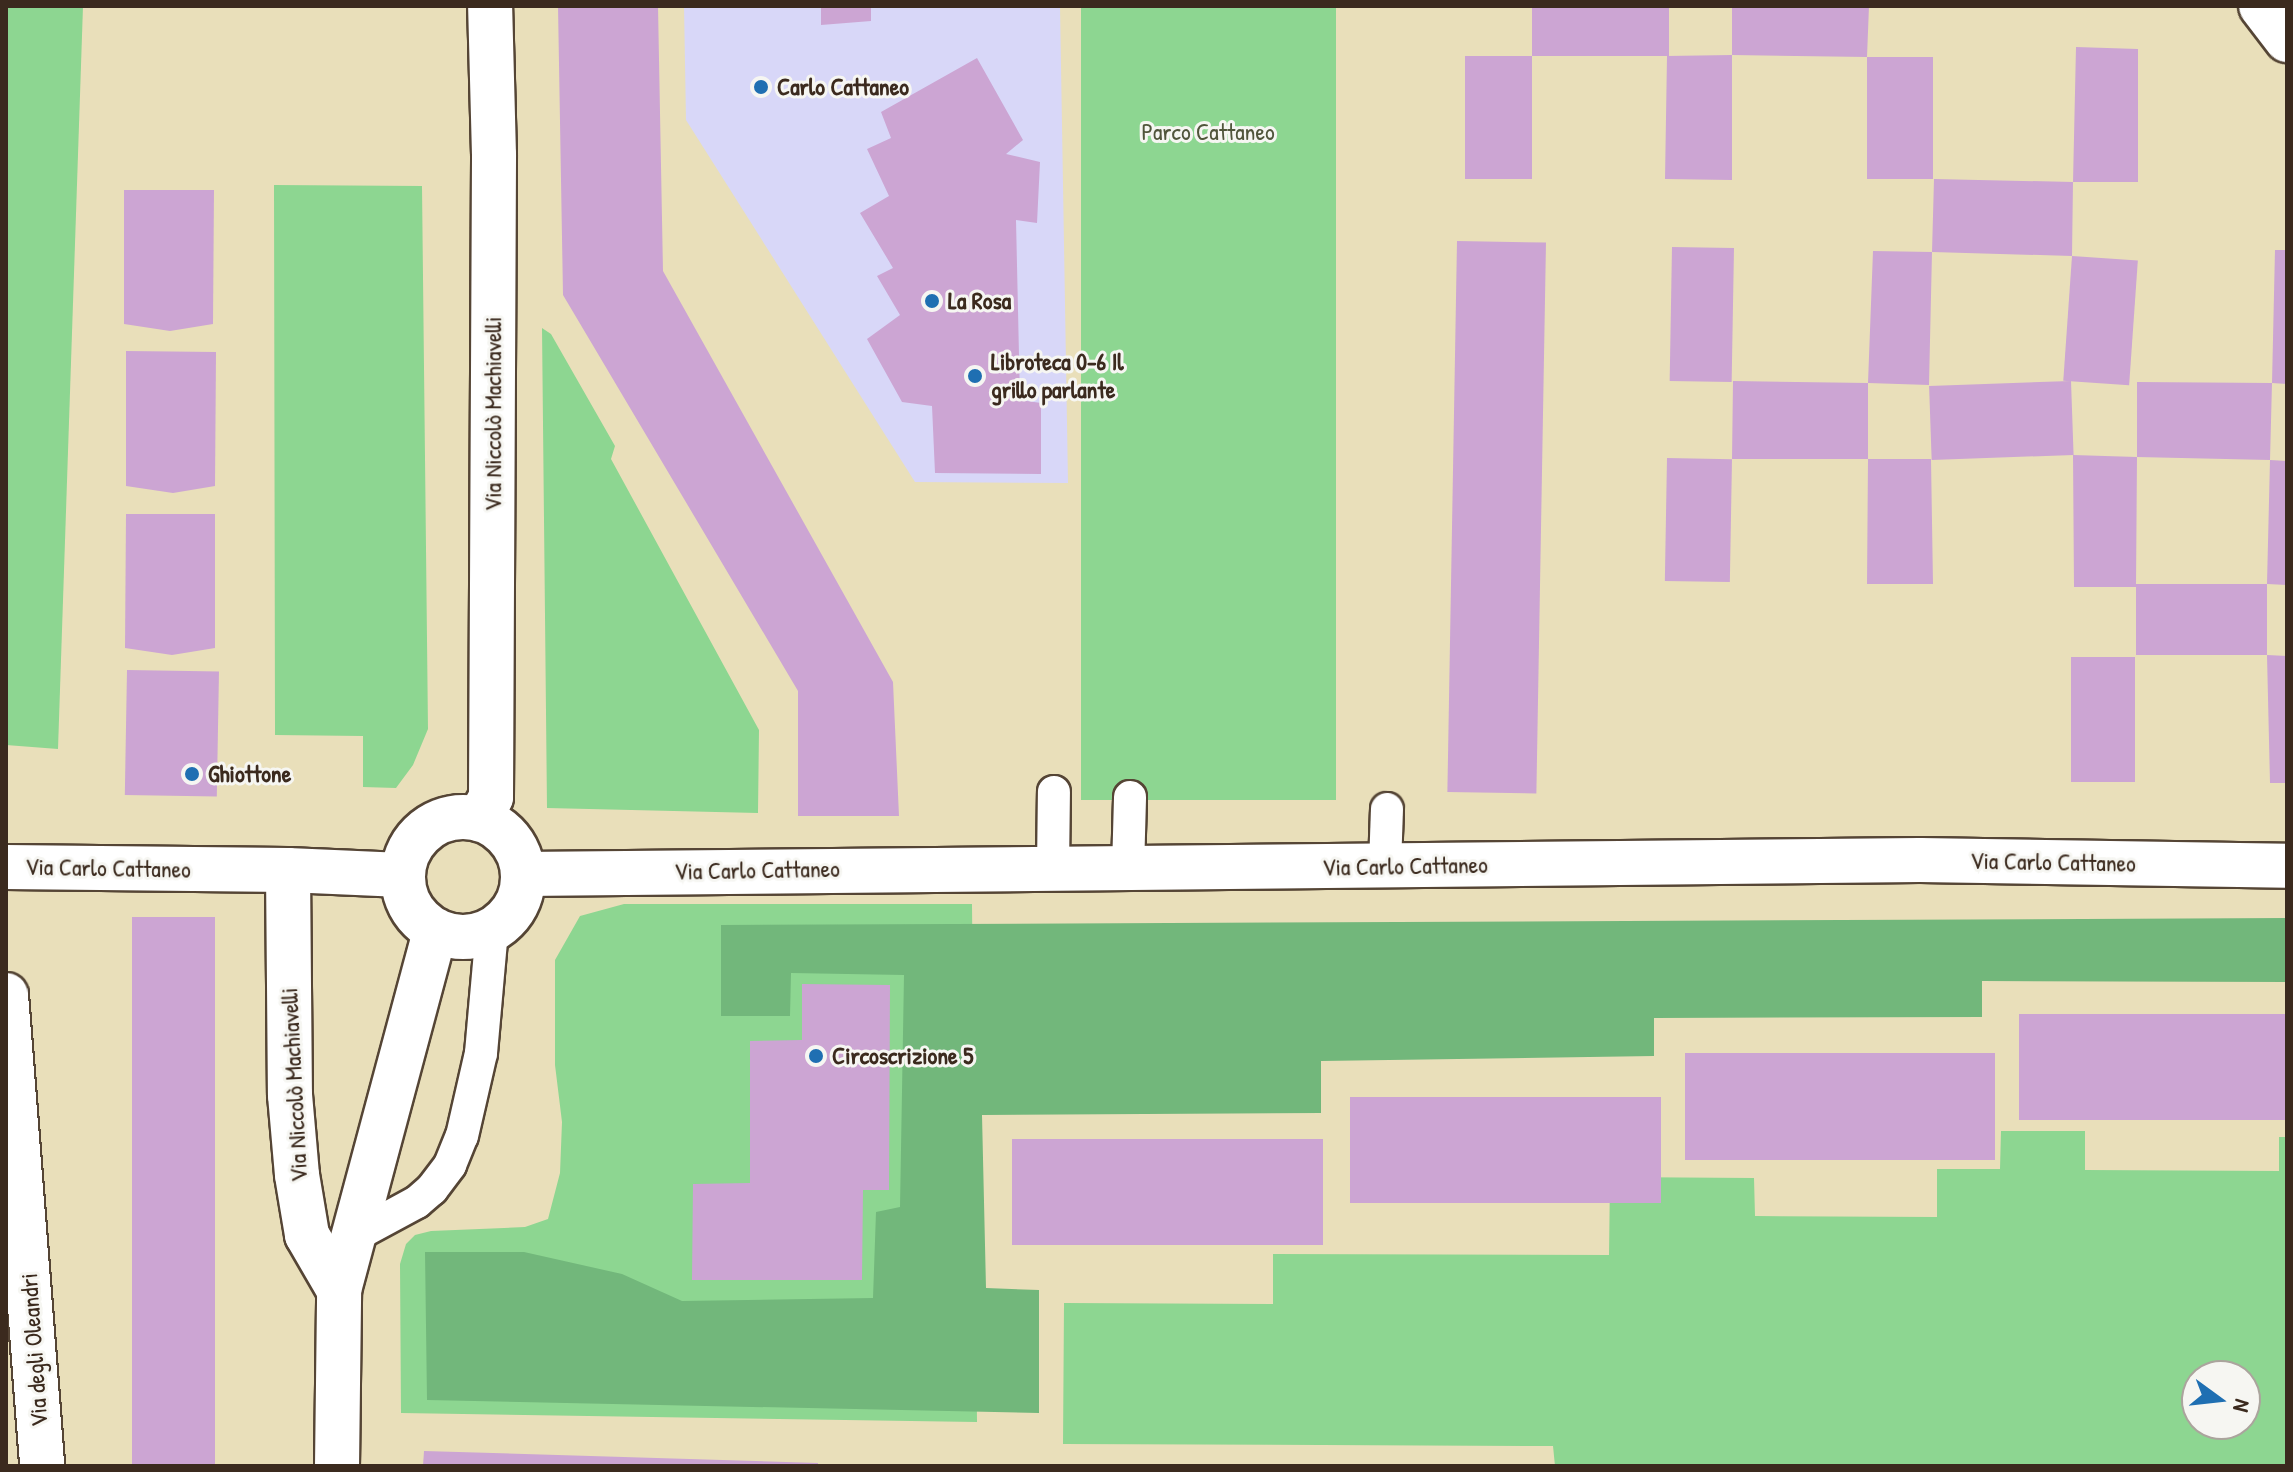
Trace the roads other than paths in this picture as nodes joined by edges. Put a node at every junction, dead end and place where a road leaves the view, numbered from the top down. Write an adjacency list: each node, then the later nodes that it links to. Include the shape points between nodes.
1 (490, 6): 7 (street, Via Niccolò Machiavelli, via 491,797)
2 (2261, 6): 3 (street)
3 (2287, 40)
4 (1054, 792): 11 (lane)
5 (1130, 797): 13 (lane)
6 (1387, 809): 8 (lane)
7 (479, 819): 14 (street, via 510,839); 15 (street, via 455,817 422,832 408,852)
8 (1385, 866): 9 (street, Via Carlo Cattaneo, via 1920,860); 13 (street, Via Carlo Cattaneo)
9 (2287, 866)
10 (6, 867): 12 (street, Via Carlo Cattaneo)
11 (1053, 869): 13 (street, Via Carlo Cattaneo); 14 (street, Via Carlo Cattaneo)
12 (288, 870): 15 (street, Via Carlo Cattaneo); 20 (street, Via Niccolò Machiavelli, via 290,1095 297,1175 307,1235)
13 (1128, 870)
14 (523, 874): 16 (street, via 516,906)
15 (402, 875): 17 (street, via 410,908)
16 (492, 930): 17 (street, via 464,938); 19 (lane, via 481,1053 450,1165 417,1202)
17 (435, 931): 19 (street)
18 (6, 995): 21 (street, Via degli Oleandri)
19 (356, 1235): 20 (street)
20 (339, 1290): 22 (street)
21 (42, 1466)
22 (337, 1466)

